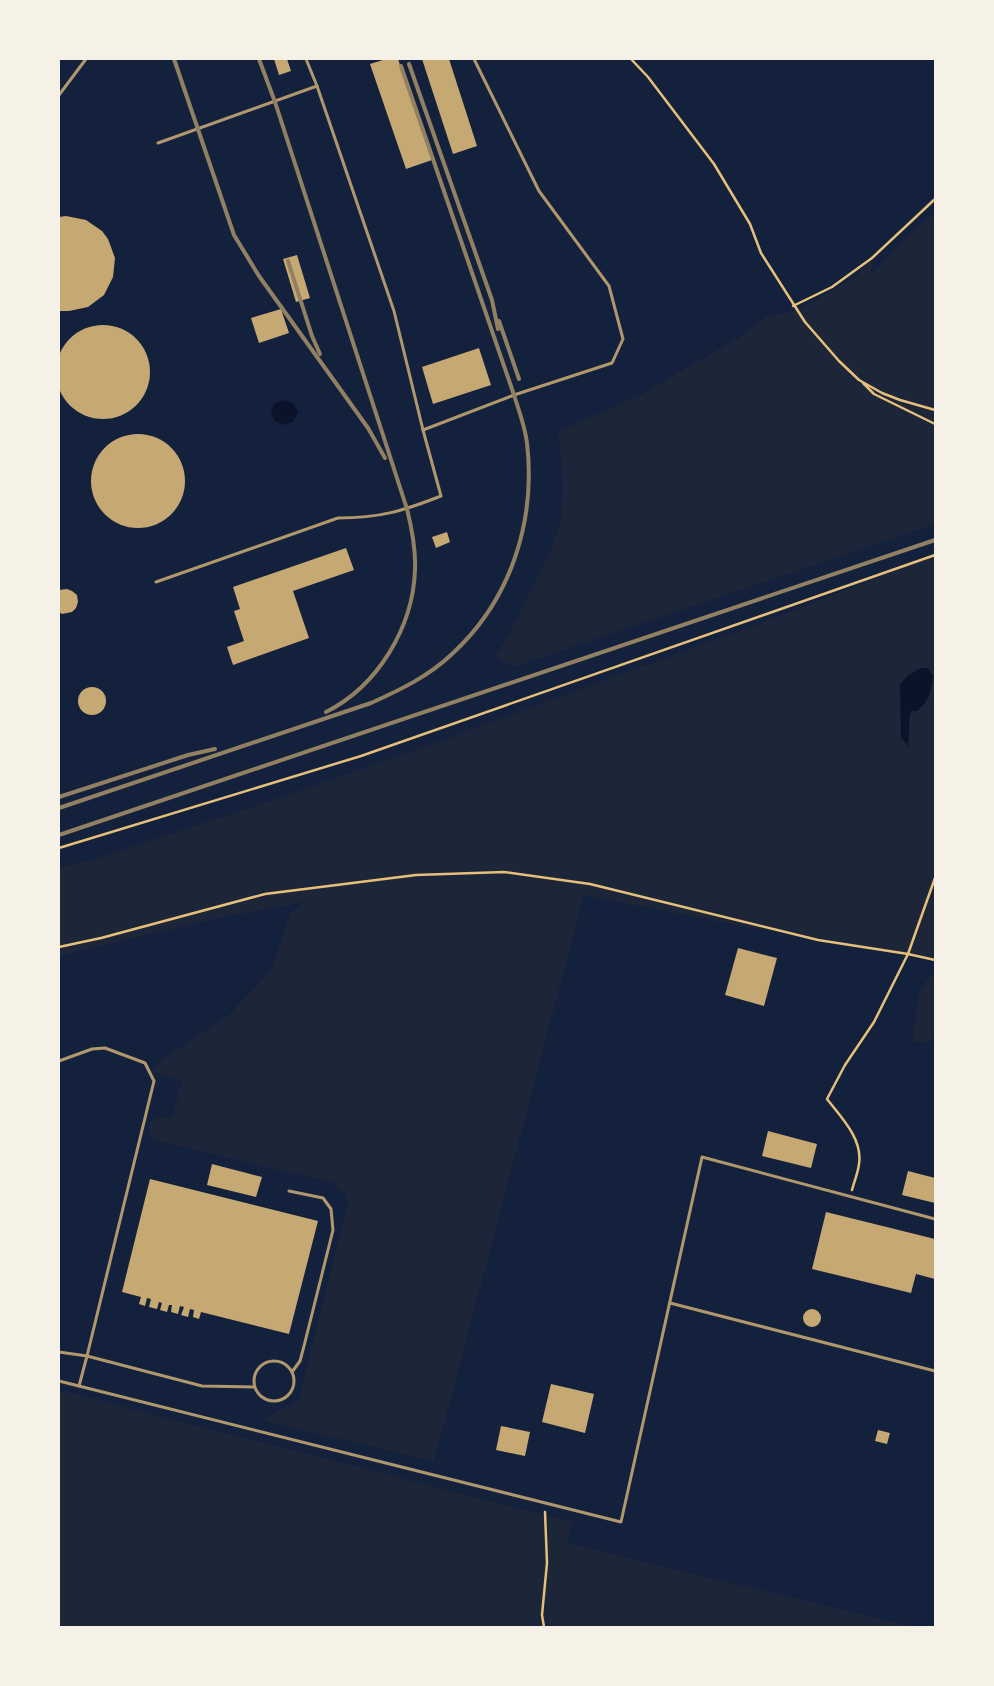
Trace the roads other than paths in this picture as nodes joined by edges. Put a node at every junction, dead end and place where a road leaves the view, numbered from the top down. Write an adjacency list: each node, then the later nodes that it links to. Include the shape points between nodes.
1 (86, 59): 5 (lane)
2 (306, 59): 4 (lane)
3 (474, 59): 7 (lane, via 539,191 609,286 623,339 612,363 514,395)
4 (317, 86): 6 (lane); 7 (lane, via 394,312)
5 (59, 95)
6 (158, 142)
7 (423, 430): 8 (lane, via 441,496 382,516 338,518)
8 (156, 582)
9 (59, 1061): 14 (lane, via 92,1049 105,1048 145,1063 154,1081)
10 (289, 1191): 16 (lane, via 323,1198 330,1209 332,1230 300,1361)
11 (935, 1219): 12 (lane, via 702,1157)
12 (670, 1303): 15 (lane); 18 (lane, via 621,1522)
13 (59, 1352): 14 (lane)
14 (87, 1356): 18 (lane); 19 (lane, via 202,1386)
15 (935, 1371)
16 (292, 1372): 19 (lane, via 282,1363 265,1363 256,1373); 19 (lane, via 292,1390 279,1401 266,1400)
17 (59, 1381): 18 (lane)
18 (79, 1386)
19 (254, 1387)

